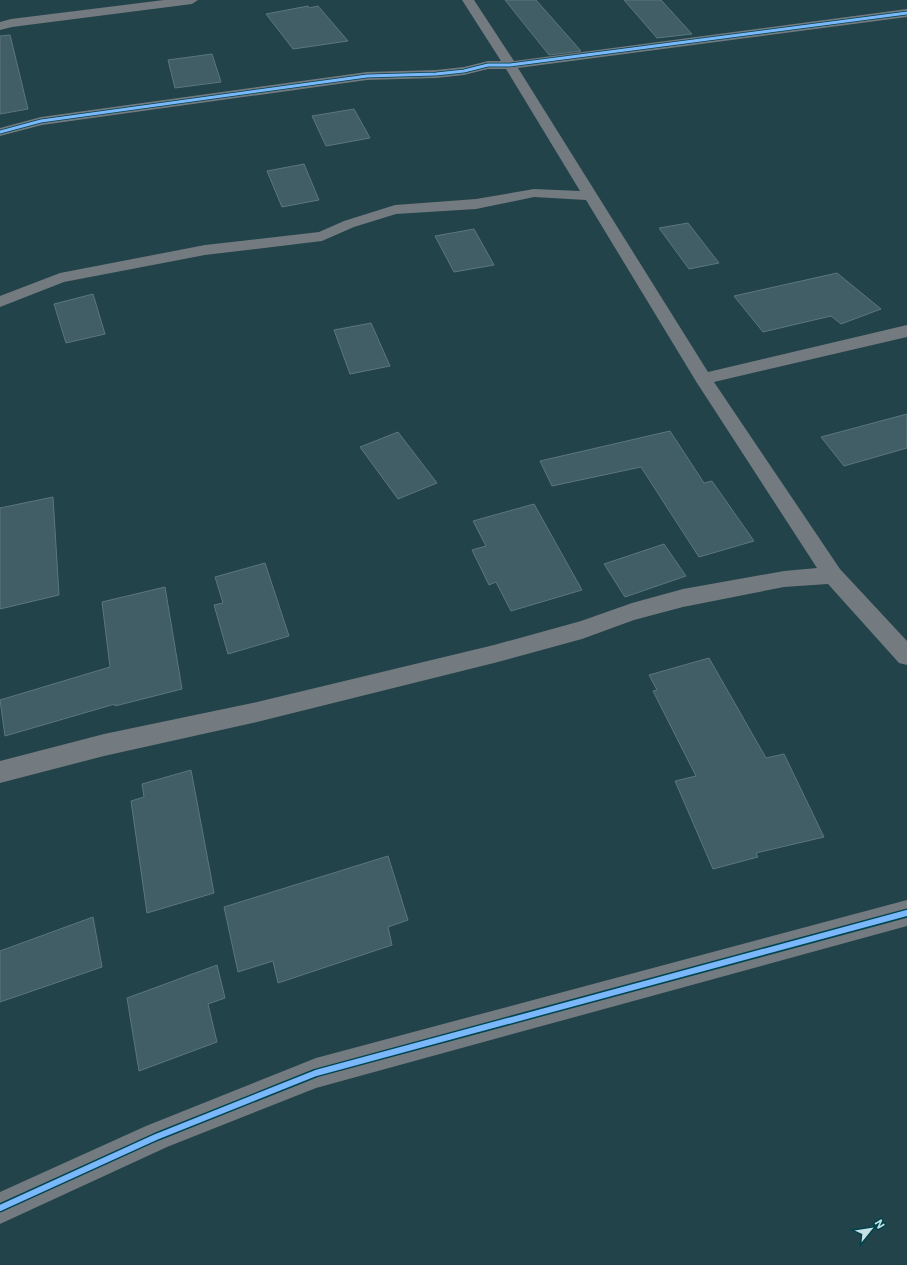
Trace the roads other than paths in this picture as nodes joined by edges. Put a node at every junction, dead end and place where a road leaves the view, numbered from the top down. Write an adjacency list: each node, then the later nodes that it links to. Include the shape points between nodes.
1 (192, 0): 4 (street)
2 (476, 5): 5 (street)
3 (907, 13): 5 (street)
4 (0, 26)
5 (510, 64): 6 (street, via 436,74 368,76 41,121); 7 (street)
6 (0, 132)
7 (591, 196): 8 (street, via 534,193 476,204 395,210 349,224 322,236 205,250 60,278); 10 (street)
8 (0, 302)
9 (907, 331): 10 (street)
10 (703, 379): 11 (street)
11 (833, 575): 12 (street); 13 (street, via 784,579 683,598 632,612 582,630 486,656 257,712 104,745)
12 (907, 656)
13 (0, 772)
14 (907, 913): 15 (street, via 316,1072 145,1141)
15 (0, 1208)

